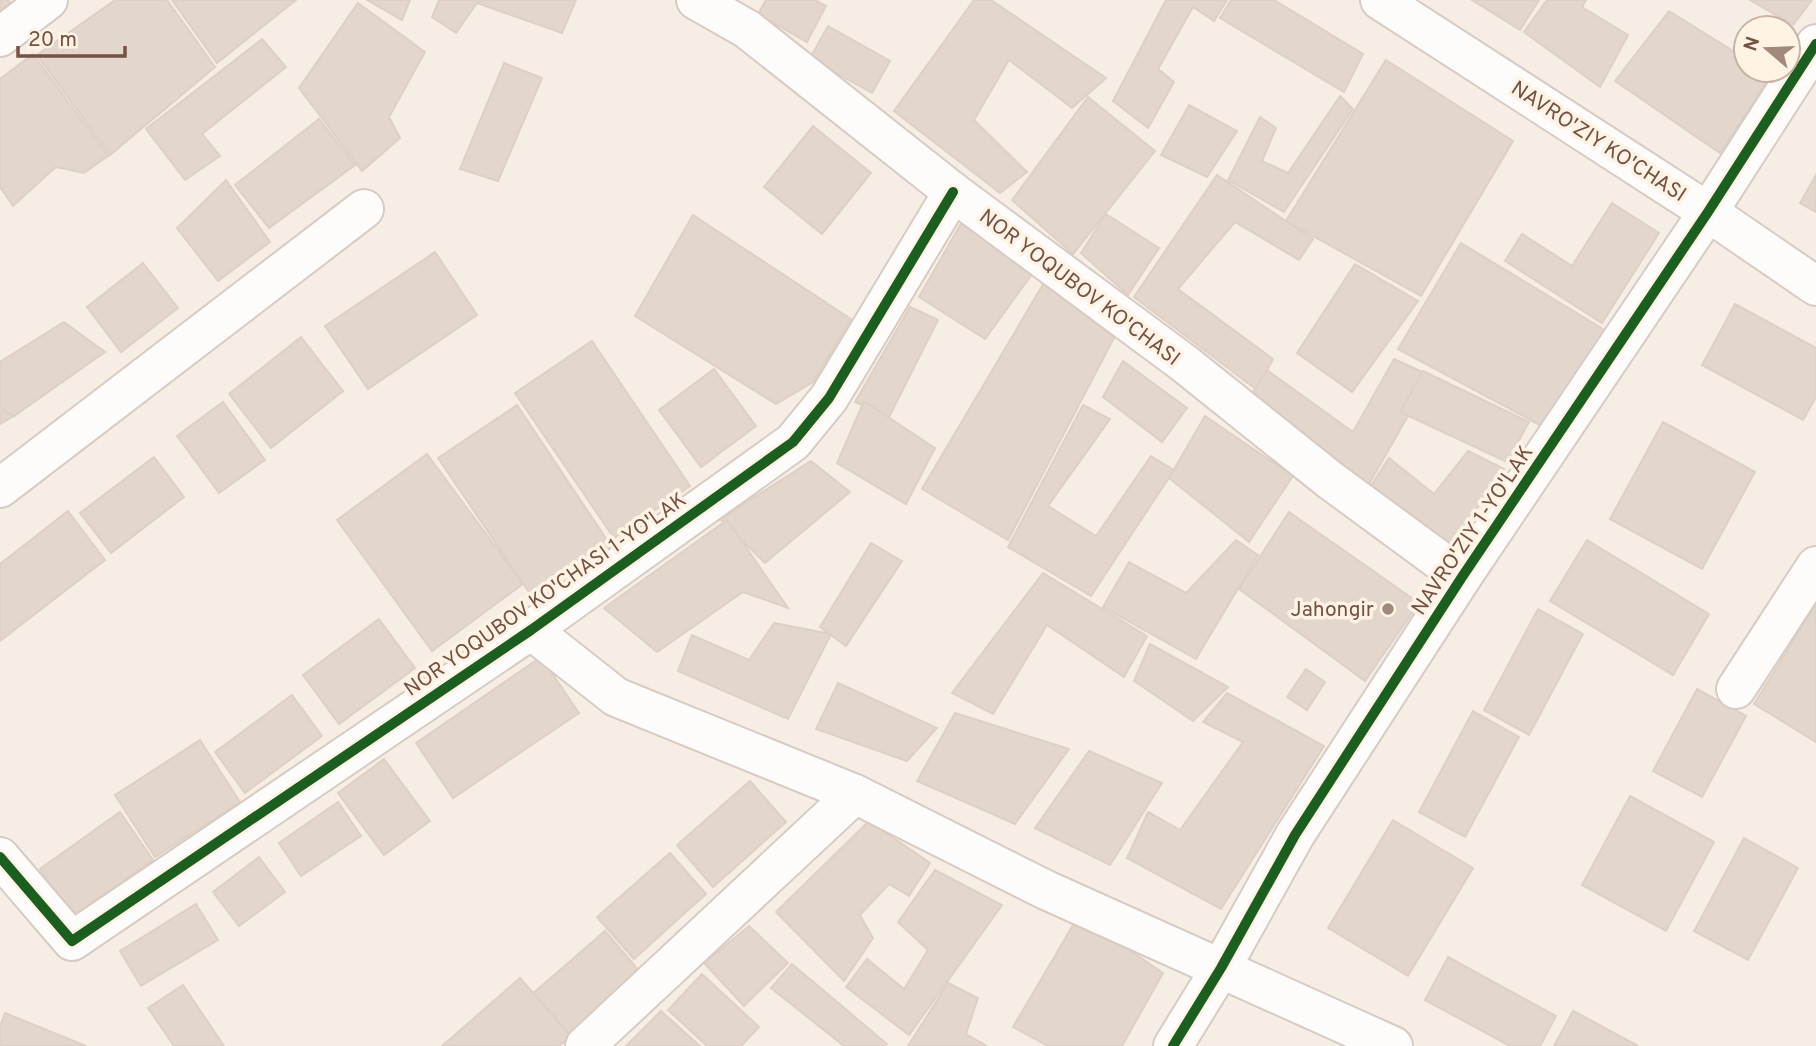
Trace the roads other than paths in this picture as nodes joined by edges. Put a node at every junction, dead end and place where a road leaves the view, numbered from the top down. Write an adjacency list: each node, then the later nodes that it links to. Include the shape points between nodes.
1 (48, 0): 4 (street)
2 (696, 0): 6 (street, NOR YOQUBOV KO'CHASI, via 747,29)
3 (1380, 0): 8 (street, NAVRO'ZIY KO'CHASI)
4 (0, 37)
5 (1816, 44): 8 (street, NAVRO'ZIY 1-YO'LAK)
6 (953, 192): 12 (street, NOR YOQUBOV KO'CHASI); 13 (street, NOR YOQUBOV KO'CHASI 1-YO'LAK, via 829,398 793,442)
7 (364, 209): 10 (street)
8 (1708, 212): 9 (street, NAVRO'ZIY KO'CHASI); 12 (street, NAVRO'ZIY 1-YO'LAK)
9 (1816, 286)
10 (0, 488)
11 (1816, 566): 14 (street)
12 (1462, 577): 17 (street, NAVRO'ZIY 1-YO'LAK, via 1295,835)
13 (531, 630): 15 (street, via 616,697); 16 (street, NOR YOQUBOV KO'CHASI 1-YO'LAK, via 72,941)
14 (1737, 689)
15 (855, 794): 17 (street, via 1046,890); 18 (street)
16 (0, 857)
17 (1221, 968): 19 (street, NAVRO'ZIY 1-YO'LAK); 20 (street)
18 (585, 1046)
19 (1173, 1046)
20 (1393, 1046)

